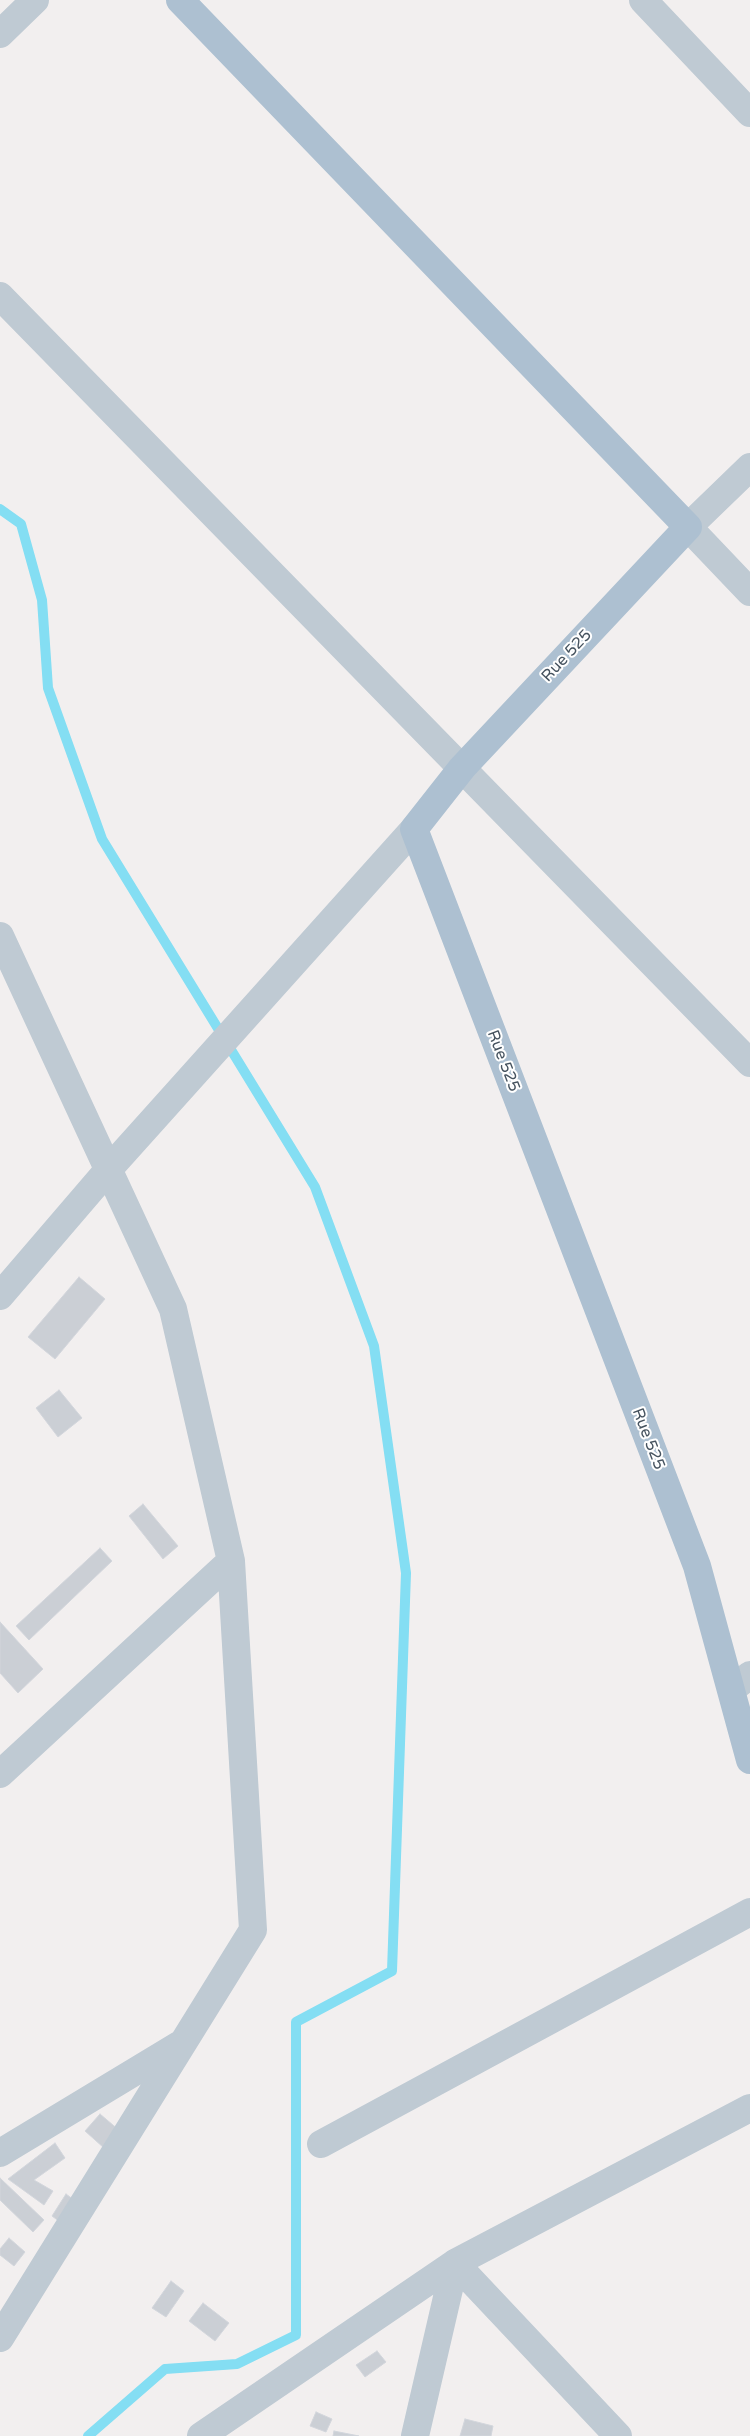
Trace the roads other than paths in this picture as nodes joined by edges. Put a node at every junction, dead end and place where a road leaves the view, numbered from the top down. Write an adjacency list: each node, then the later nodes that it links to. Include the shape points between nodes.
1 (35, 0): 4 (street)
2 (180, 0): 8 (main road)
3 (643, 0): 5 (street)
4 (0, 34)
5 (747, 102)
6 (0, 296): 10 (street)
7 (750, 467): 8 (street, Rue 525)
8 (688, 528): 9 (street); 10 (main road, Rue 525)
9 (750, 592)
10 (462, 768): 11 (main road, Rue 525); 13 (street)
11 (414, 829): 14 (street); 17 (main road, Rue 525)
12 (0, 936): 14 (street)
13 (750, 1063)
14 (108, 1170): 15 (street); 16 (street, via 173,1309)
15 (0, 1296)
16 (231, 1561): 19 (street); 21 (street, via 253,1930)
17 (741, 1682): 18 (main road, Rue 525)
18 (750, 1760)
19 (0, 1774)
20 (750, 1912): 23 (street)
21 (183, 2042): 24 (street); 26 (street)
22 (750, 2108): 25 (street)
23 (322, 2144)
24 (0, 2153)
25 (455, 2263): 27 (street); 28 (street); 29 (street)
26 (0, 2338)
27 (591, 2425): 30 (street)
28 (202, 2436)
29 (415, 2436)
30 (618, 2436)

